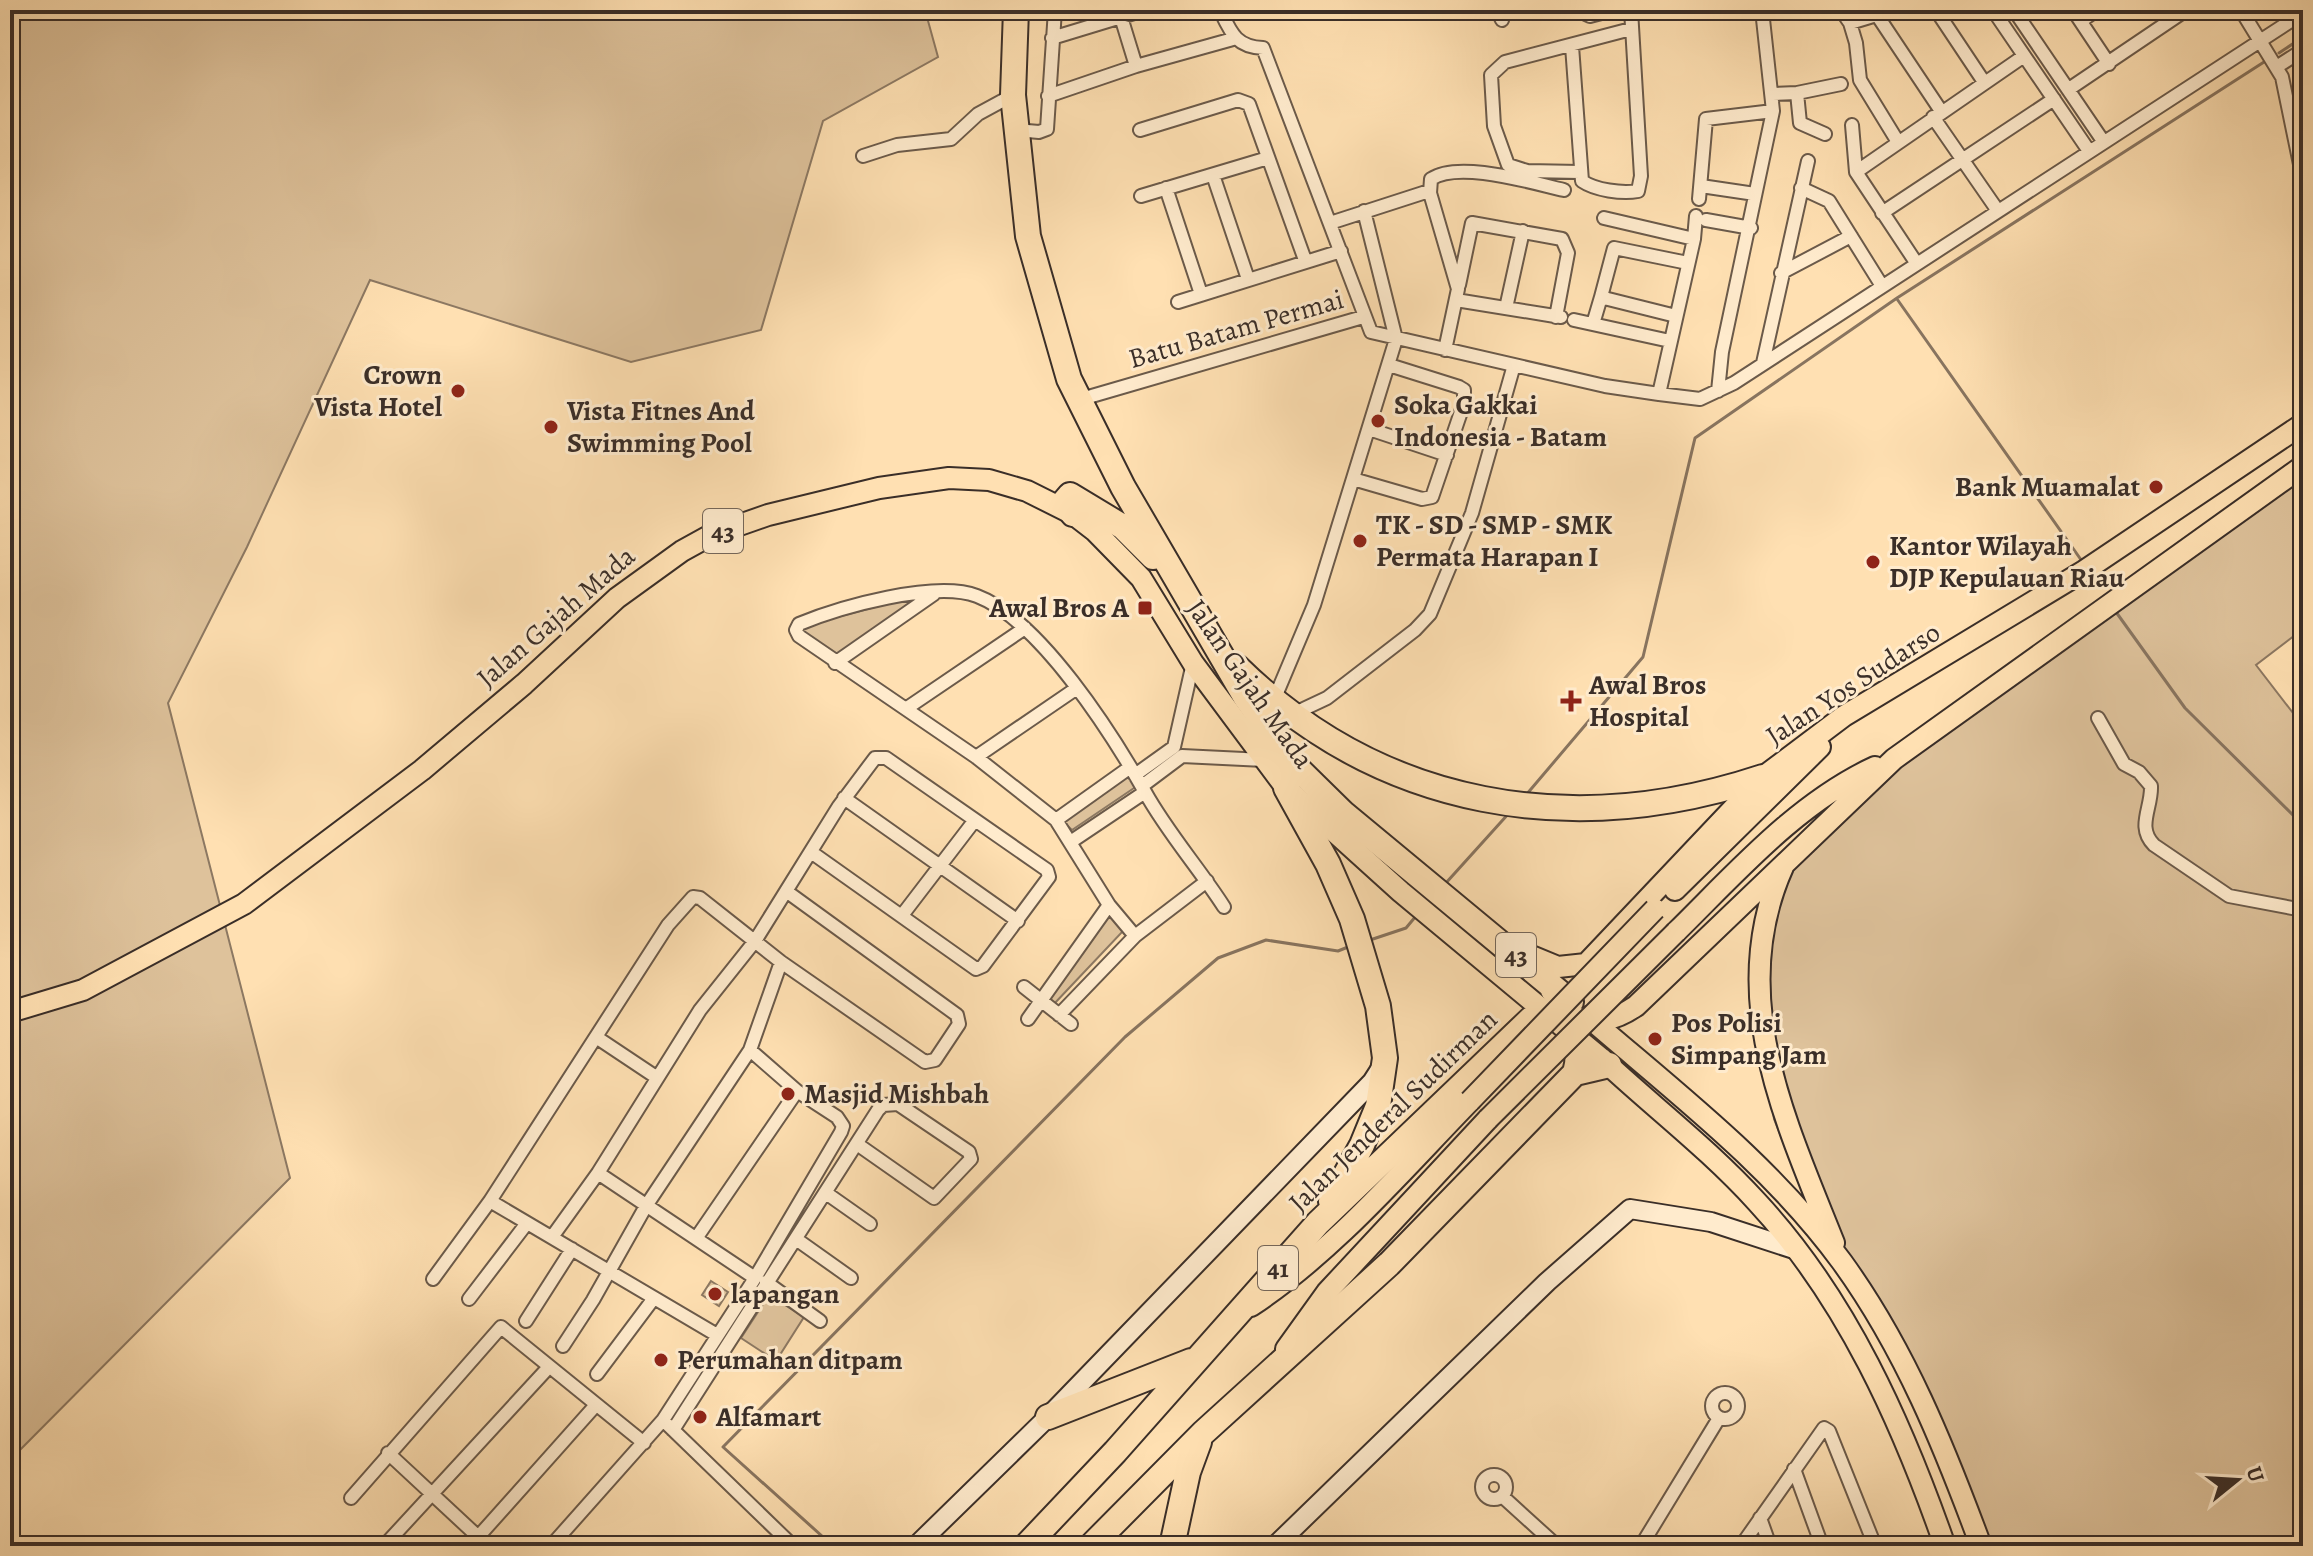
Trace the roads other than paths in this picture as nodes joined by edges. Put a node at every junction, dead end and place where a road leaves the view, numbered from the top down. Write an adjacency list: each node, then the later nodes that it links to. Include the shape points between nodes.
1 (1016, 10): 37 (highway, Jalan Gajah Mada / 43)
2 (1055, 10): 23 (street)
3 (1143, 10): 20 (street)
4 (1220, 10): 24 (street)
5 (1577, 10): 6 (street, via 1590,16)
6 (1613, 10)
7 (1631, 10): 22 (street)
8 (1762, 10): 36 (street)
9 (1841, 10): 21 (street)
10 (1893, 10): 18 (street)
11 (1936, 10): 32 (street)
12 (1993, 10): 28 (street)
13 (2014, 10): 34 (street)
14 (2097, 10): 19 (street)
15 (2241, 10): 25 (street)
16 (2180, 12): 29 (street)
17 (2303, 13): 25 (street)
18 (1877, 15): 21 (street); 41 (street)
19 (2077, 16): 29 (street)
20 (1121, 17): 23 (street); 30 (street)
21 (1850, 23): 47 (street, via 1860,80)
22 (1631, 29): 26 (street); 53 (street, via 1641,187 1632,192 1590,186)
23 (1052, 38): 38 (street)
24 (1233, 39): 30 (street); 70 (street, Batu Batam Permai, via 1263,48)
25 (2257, 40): 31 (street); 46 (street)
26 (1572, 46): 53 (street); 53 (street, via 1505,62 1491,75 1489,91 1499,149 1508,165 1527,171)
27 (2303, 50): 31 (street)
28 (2024, 56): 32 (street); 39 (street)
29 (2109, 64): 34 (street)
30 (1136, 66): 38 (street)
31 (2278, 66): 56 (street)
32 (1984, 82): 41 (street)
33 (1841, 84): 35 (street)
34 (2069, 89): 46 (street)
35 (1797, 93): 36 (street); 45 (street, via 1800,123)
36 (1773, 94): 40 (street)
37 (1013, 95): 43 (highway, Jalan Gajah Mada / 43); 49 (street, via 978,114 951,139 897,145)
38 (1048, 96): 43 (street, via 1047,129)
39 (2054, 99): 48 (street); 52 (street)
40 (1773, 111): 57 (street, via 1706,119); 62 (street)
41 (1937, 114): 47 (street); 52 (street)
42 (1852, 125): 54 (street)
43 (1015, 130): 100 (highway, Jalan Gajah Mada / 43, via 1028,236)
44 (1140, 130): 50 (street, via 1242,100 1252,109)
45 (1825, 134)
46 (2103, 141): 48 (street)
47 (1898, 142): 54 (street)
48 (2089, 151): 66 (street)
49 (863, 156)
50 (1268, 158): 55 (street); 77 (street)
51 (1808, 161): 59 (street)
52 (1963, 161): 66 (street); 67 (street)
53 (1580, 172)
54 (1856, 172): 67 (street)
55 (1213, 175): 58 (street); 81 (street)
56 (2303, 179)
57 (1701, 186): 62 (street); 64 (street)
58 (1166, 188): 63 (street); 83 (street)
59 (1801, 188): 73 (street, via 1829,201); 80 (street)
60 (1564, 190): 61 (street, via 1479,173 1435,176)
61 (1429, 191): 65 (street); 84 (street)
62 (1755, 194): 71 (street)
63 (1141, 196)
64 (1699, 199)
65 (1364, 211): 70 (street); 92 (street)
66 (1998, 211): 79 (street)
67 (1882, 213): 79 (street)
68 (1604, 218): 69 (street)
69 (1619, 222): 74 (street); 75 (street)
70 (1330, 223): 76 (street, Batu Batam Permai)
71 (1751, 228): 74 (street, via 1701,218); 98 (street)
72 (1523, 231): 84 (street, via 1472,223); 87 (street); 90 (street, via 1567,244)
73 (1851, 236): 80 (street); 82 (street)
74 (1694, 239): 78 (street)
75 (1614, 248): 78 (street); 85 (street)
76 (1341, 251): 77 (street); 89 (street, Batu Batam Permai)
77 (1305, 260): 81 (street)
78 (1688, 263): 88 (street)
79 (1917, 264): 82 (street)
80 (1781, 273): 95 (street)
81 (1248, 279): 83 (street)
82 (1882, 286): 95 (street)
83 (1201, 294): 86 (street)
84 (1457, 294): 87 (street); 94 (street)
85 (1601, 297): 88 (street); 91 (street)
86 (1178, 302)
87 (1506, 308): 90 (street)
88 (1676, 316): 93 (street)
89 (1363, 317): 92 (street, via 1376,336); 100 (street, Batu Batam Permai)
90 (1564, 318): 91 (street)
91 (1593, 324): 93 (street)
92 (1396, 339): 94 (street); 96 (street)
93 (1670, 341): 99 (street)
94 (1445, 350): 97 (street)
95 (1763, 363): 98 (street)
96 (1389, 365): 102 (street); 103 (street, via 1464,390)
97 (1514, 365): 99 (street); 115 (street, via 1472,513 1430,614 1327,698)
98 (1718, 391): 99 (street, via 1695,399)
99 (1659, 394)
100 (1077, 401): 107 (highway, Jalan Gajah Mada / 43)
101 (2303, 424): 117 (main road, Jalan Yos Sudarso, via 2084,571)
102 (1369, 429): 103 (street); 105 (street)
103 (1447, 455): 105 (street, via 1428,499)
104 (2303, 466): 120 (main road)
105 (1353, 479): 115 (street)
106 (1073, 514): 107 (highway, via 1064,502 1070,495 1123,527); 112 (main road, Jalan Gajah Mada / 43, via 1141,578); 150 (main road, Jalan Gajah Mada / 43, via 1007,484 949,478 829,499 711,535 617,598 464,736 244,904 83,990)
107 (1179, 587): 110 (highway, Jalan Gajah Mada / 43)
108 (937, 592): 109 (street, via 976,595); 111 (street); 111 (street, via 799,624 797,634)
109 (1025, 628): 113 (street); 114 (street)
110 (1209, 635): 115 (highway); 129 (highway, Jalan Gajah Mada / 43, via 1275,742)
111 (835, 663): 114 (street)
112 (1193, 663): 118 (street); 121 (main road, Jalan Gajah Mada / 43)
113 (1077, 688): 119 (street); 122 (street)
114 (907, 708): 119 (street)
115 (1282, 708): 123 (highway, via 1392,773 1474,799 1525,806 1669,802)
116 (2098, 718): 138 (street, via 2124,764 2151,786 2144,828 2154,845 2229,896)
117 (1840, 719): 123 (main road, Jalan Yos Sudarso); 184 (main road, bridge, via 1833,734 1355,1219 1290,1278)
118 (1178, 752): 121 (street); 122 (street); 125 (street)
119 (976, 757): 128 (street)
120 (1894, 759): 132 (main road); 192 (main road, bridge, via 1851,779 1783,829 1676,932 1488,1119 1327,1292)
121 (1264, 760): 124 (main road, Jalan Gajah Mada / 43)
122 (1132, 771): 125 (street); 128 (street)
123 (1763, 777): 140 (main road, Jalan Yos Sudarso)
124 (1286, 788): 129 (main road, Jalan Gajah Mada / 43); 157 (highway, via 1338,884 1378,1006)
125 (1144, 789): 130 (street); 134 (street)
126 (844, 798): 127 (street, via 871,761 886,758); 131 (street); 133 (street)
127 (975, 820): 133 (street); 141 (street, via 1050,873)
128 (1056, 820): 130 (street)
129 (1336, 821): 144 (highway, Jalan Gajah Mada / 43, via 1415,870); 153 (main road, Jalan Gajah Mada / 43, via 1401,892 1439,924 1523,994)
130 (1072, 841): 136 (street)
131 (811, 852): 135 (street); 139 (street)
132 (1786, 860): 147 (main road); 177 (main road, via 1769,903 1761,945 1761,1022 1788,1130)
133 (939, 867): 139 (street); 141 (street)
134 (1207, 881): 137 (street); 142 (street)
135 (786, 891): 143 (street); 145 (street, via 955,1013 959,1024 935,1060 925,1062)
136 (1109, 905): 142 (street); 149 (street)
137 (1224, 907)
138 (2303, 910)
139 (903, 914): 141 (street, via 976,969)
140 (1629, 919): 146 (main road, Jalan Yos Sudarso); 147 (main road, via 1640,946)
141 (1018, 921)
142 (1135, 936): 151 (street)
143 (755, 941): 145 (street); 155 (street, via 693,897 668,925); 160 (street)
144 (1504, 944): 146 (main road, via 1549,965); 153 (highway, Jalan Gajah Mada / 43, via 1541,976)
145 (781, 962): 156 (street)
146 (1586, 964): 153 (main road, Jalan Yos Sudarso, via 1570,981)
147 (1675, 967): 153 (main road, via 1619,1018)
148 (1024, 987): 149 (street)
149 (1042, 1000): 151 (street); 152 (street)
150 (10, 1012)
151 (1059, 1015): 154 (street)
152 (1028, 1019)
153 (1577, 1022): 158 (main road); 159 (highway); 161 (highway, Jalan Jenderal Sudirman / 41, via 1531,1019); 177 (main road, via 1745,1154)
154 (1071, 1024)
155 (596, 1037): 160 (street); 167 (street)
156 (750, 1050): 162 (street); 168 (street)
157 (1385, 1058): 170 (highway, via 1378,1106); 194 (street, via 1372,1082)
158 (1609, 1065): 159 (highway); 176 (main road, via 1730,1174)
159 (1575, 1073): 163 (highway)
160 (656, 1077): 165 (street)
161 (1473, 1077): 163 (highway, via 1506,1082 1518,1097); 170 (highway, Jalan Jenderal Sudirman / 41)
162 (797, 1091): 173 (street); 181 (street, via 843,1126)
163 (1524, 1122): 192 (highway, via 1389,1264)
164 (857, 1144): 164 (street, via 878,1110 893,1102 969,1152 971,1159 934,1198); 166 (street)
165 (598, 1173): 168 (street); 172 (street)
166 (826, 1193): 171 (street); 174 (street)
167 (490, 1201): 169 (street); 180 (street)
168 (646, 1206): 173 (street); 178 (street)
169 (527, 1223): 172 (street); 183 (street)
170 (1318, 1223): 184 (highway, Jalan Jenderal Sudirman / 41)
171 (870, 1224)
172 (552, 1237): 175 (street)
173 (697, 1237): 181 (street)
174 (796, 1239): 179 (street); 181 (street)
175 (572, 1249): 178 (street); 185 (street)
176 (1797, 1250): 214 (street, via 1711,1222 1630,1209 1547,1282); 221 (main road, via 1868,1361)
177 (1841, 1261): 222 (main road, via 1906,1366 1935,1425)
178 (608, 1270): 182 (street); 188 (street)
179 (851, 1278)
180 (433, 1279)
181 (761, 1280): 186 (street); 187 (street); 197 (street)
182 (654, 1298): 187 (street); 191 (street)
183 (469, 1299)
184 (1235, 1317): 189 (highway, Jalan Jenderal Sudirman / 41)
185 (526, 1321)
186 (820, 1321)
187 (717, 1335): 196 (street)
188 (563, 1346)
189 (1199, 1357): 194 (highway); 211 (highway, Jalan Jenderal Sudirman / 41)
190 (548, 1368): 193 (street); 200 (street, via 501,1327); 202 (street)
191 (597, 1374)
192 (1268, 1376): 198 (highway)
193 (595, 1406): 199 (street); 206 (street)
194 (1048, 1417): 210 (street)
195 (1719, 1418): 216 (street)
196 (663, 1420): 197 (street); 199 (street)
197 (673, 1430): 209 (street)
198 (1203, 1433): 212 (highway); 213 (highway, via 1188,1472)
199 (644, 1443): 208 (street)
200 (388, 1453): 202 (street); 204 (street)
201 (1794, 1469): 205 (street); 219 (street); 220 (street, via 1820,1430 1828,1429)
202 (434, 1492): 206 (street); 207 (street)
203 (1502, 1496): 215 (street)
204 (351, 1498)
205 (1760, 1518): 217 (street); 218 (street)
206 (479, 1543)
207 (384, 1546)
208 (551, 1546)
209 (793, 1546)
210 (916, 1546)
211 (1026, 1546)
212 (1091, 1546)
213 (1172, 1546)
214 (1275, 1546)
215 (1557, 1546)
216 (1641, 1546)
217 (1741, 1546)
218 (1770, 1546)
219 (1822, 1546)
220 (1875, 1546)
221 (1945, 1546)
222 (1981, 1546)

